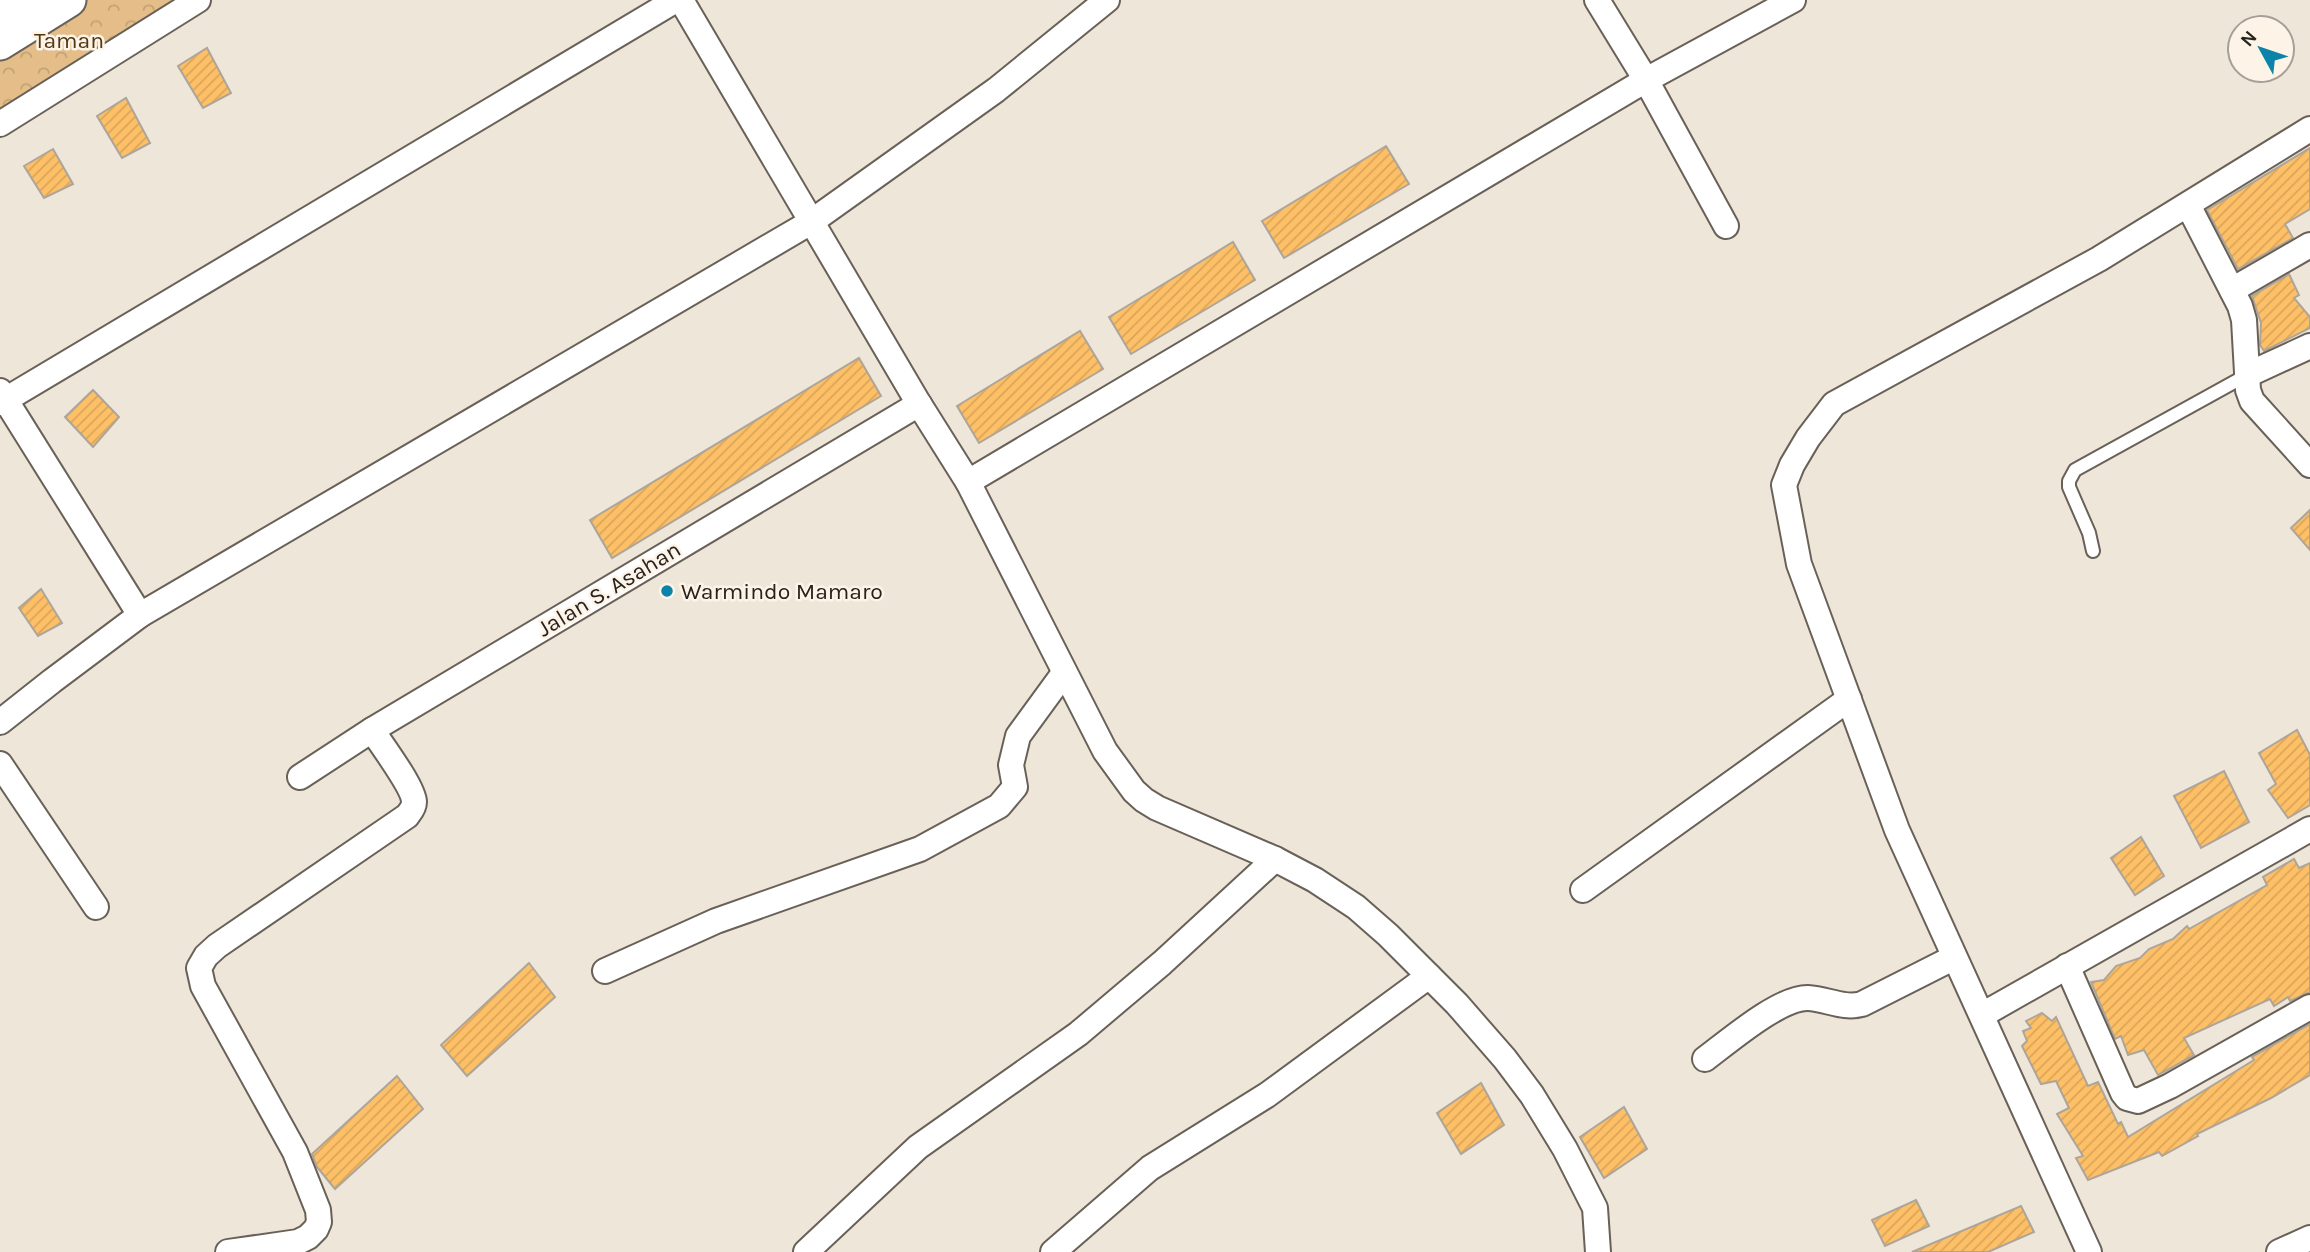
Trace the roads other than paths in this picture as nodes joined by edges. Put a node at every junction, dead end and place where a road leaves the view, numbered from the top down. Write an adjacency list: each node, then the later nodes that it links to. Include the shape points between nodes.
1 (24, 0): 8 (main road)
2 (69, 0): 9 (main road)
3 (198, 0): 11 (street)
4 (679, 0): 14 (street); 20 (street)
5 (1107, 0): 14 (street, via 996,90)
6 (1597, 0): 10 (street)
7 (1781, 3): 10 (street)
8 (0, 15)
9 (0, 43)
10 (1646, 80): 15 (street); 23 (street)
11 (0, 124)
12 (2310, 130): 13 (street)
13 (2188, 205): 17 (street); 27 (street, via 1834,404 1808,438 1784,485 1799,564)
14 (811, 222): 21 (street); 25 (street)
15 (1726, 226)
16 (2310, 245): 17 (street)
17 (2232, 290): 19 (street, via 2244,320)
18 (2310, 346): 19 (street)
19 (2247, 375): 22 (street, via 2252,401); 24 (lane, via 2075,470 2069,487 2090,533)
20 (2, 398): 25 (street)
21 (919, 404): 23 (street); 29 (street, Jalan S. Asahan)
22 (2310, 465)
23 (968, 482): 26 (street)
24 (2093, 551)
25 (140, 615): 28 (street)
26 (1064, 673): 33 (street, via 1105,751 1134,791 1157,808); 38 (street, via 1018,736 1012,765 1015,787 999,806 920,849 716,921)
27 (1849, 699): 34 (street); 36 (street, via 1897,830)
28 (0, 722)
29 (372, 730): 31 (street, Jalan S. Asahan); 44 (street, via 409,789 413,810 217,946 200,968 203,986 295,1152 318,1210 316,1229 298,1242)
30 (0, 764): 35 (street)
31 (300, 776)
32 (2310, 829): 37 (street)
33 (1275, 859): 39 (street, via 1356,907); 45 (street, via 1078,1034 918,1147)
34 (1583, 890)
35 (96, 907)
36 (1953, 958): 41 (street); 42 (street, via 1853,1007 1806,998 1781,1005)
37 (2067, 966): 40 (street, via 2123,1093 2132,1100 2170,1086); 41 (street)
38 (606, 971)
39 (1429, 976): 46 (street, via 1266,1095 1150,1168); 47 (street, via 1532,1095 1595,1208)
40 (2310, 1007)
41 (1982, 1015): 48 (street)
42 (1705, 1059)
43 (2310, 1238): 49 (street)
44 (228, 1252)
45 (806, 1252)
46 (1053, 1252)
47 (1598, 1252)
48 (2089, 1252)
49 (2278, 1252)

